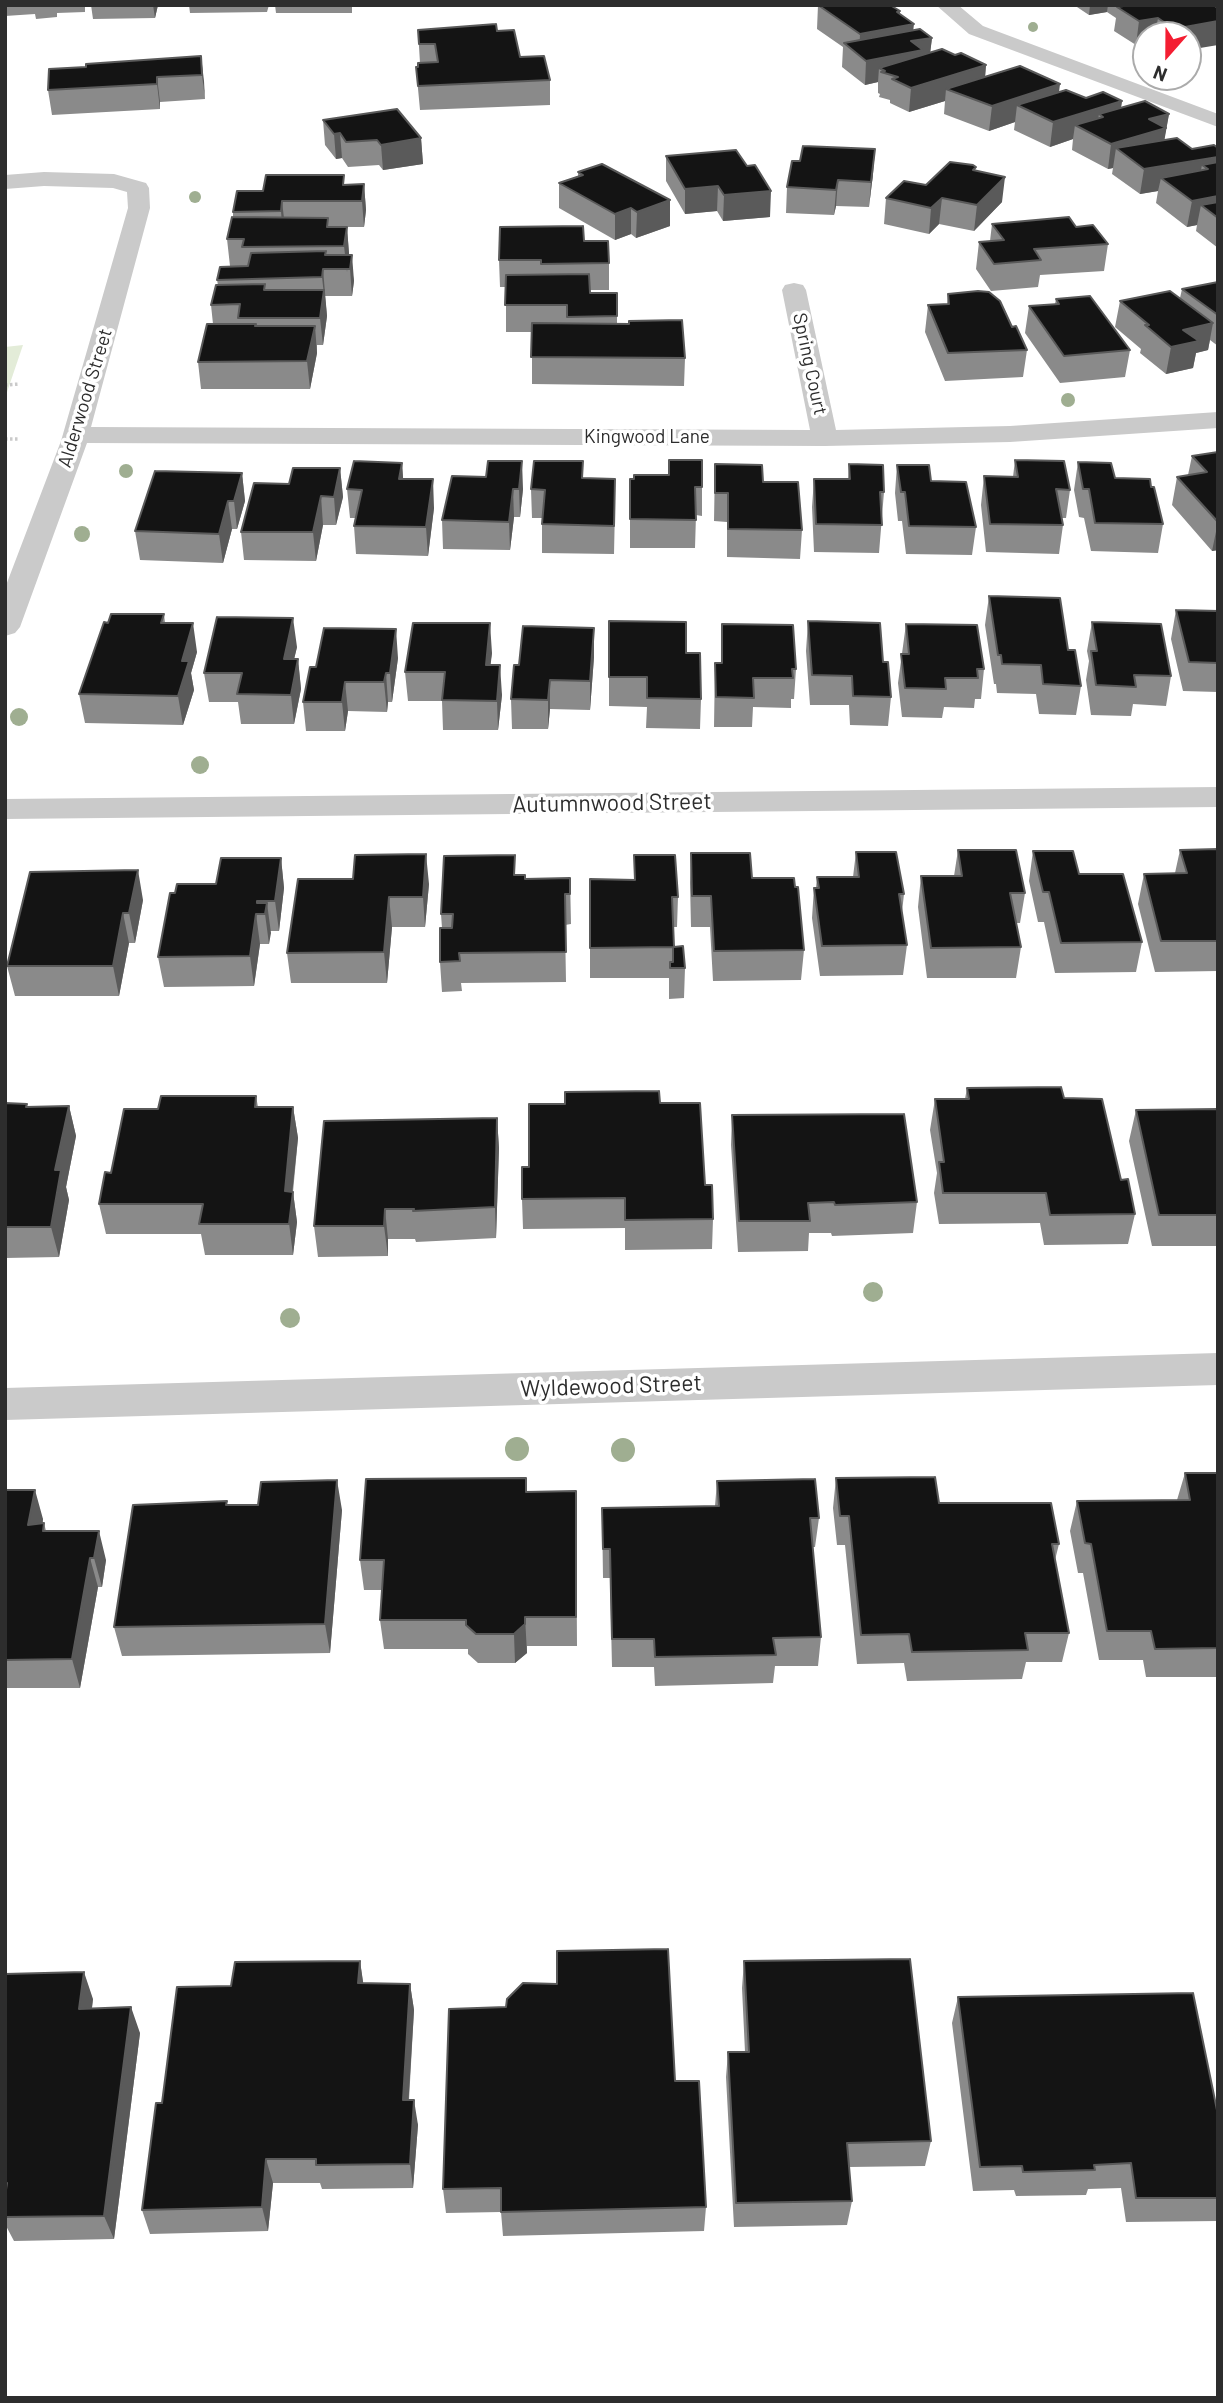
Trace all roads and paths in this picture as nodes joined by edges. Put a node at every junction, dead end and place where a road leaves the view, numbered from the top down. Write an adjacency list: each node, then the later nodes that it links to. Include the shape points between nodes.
1 (946, 5): 2 (street, via 976,30)
2 (1218, 121)
3 (5, 182): 8 (street, Alderwood Street, via 114,181 138,188 139,208)
4 (794, 290): 9 (street, Spring Court)
5 (20, 384): 6 (path)
6 (5, 385)
7 (1218, 420): 9 (street, Kingwood Lane, via 1010,434)
8 (76, 435): 9 (street, Kingwood Lane); 10 (street, Alderwood Street)
9 (825, 438)
10 (5, 627)
11 (1218, 797): 12 (street, Autumnwood Street)
12 (5, 809)
13 (1218, 1369): 14 (street, Wyldewood Street)
14 (5, 1404)

